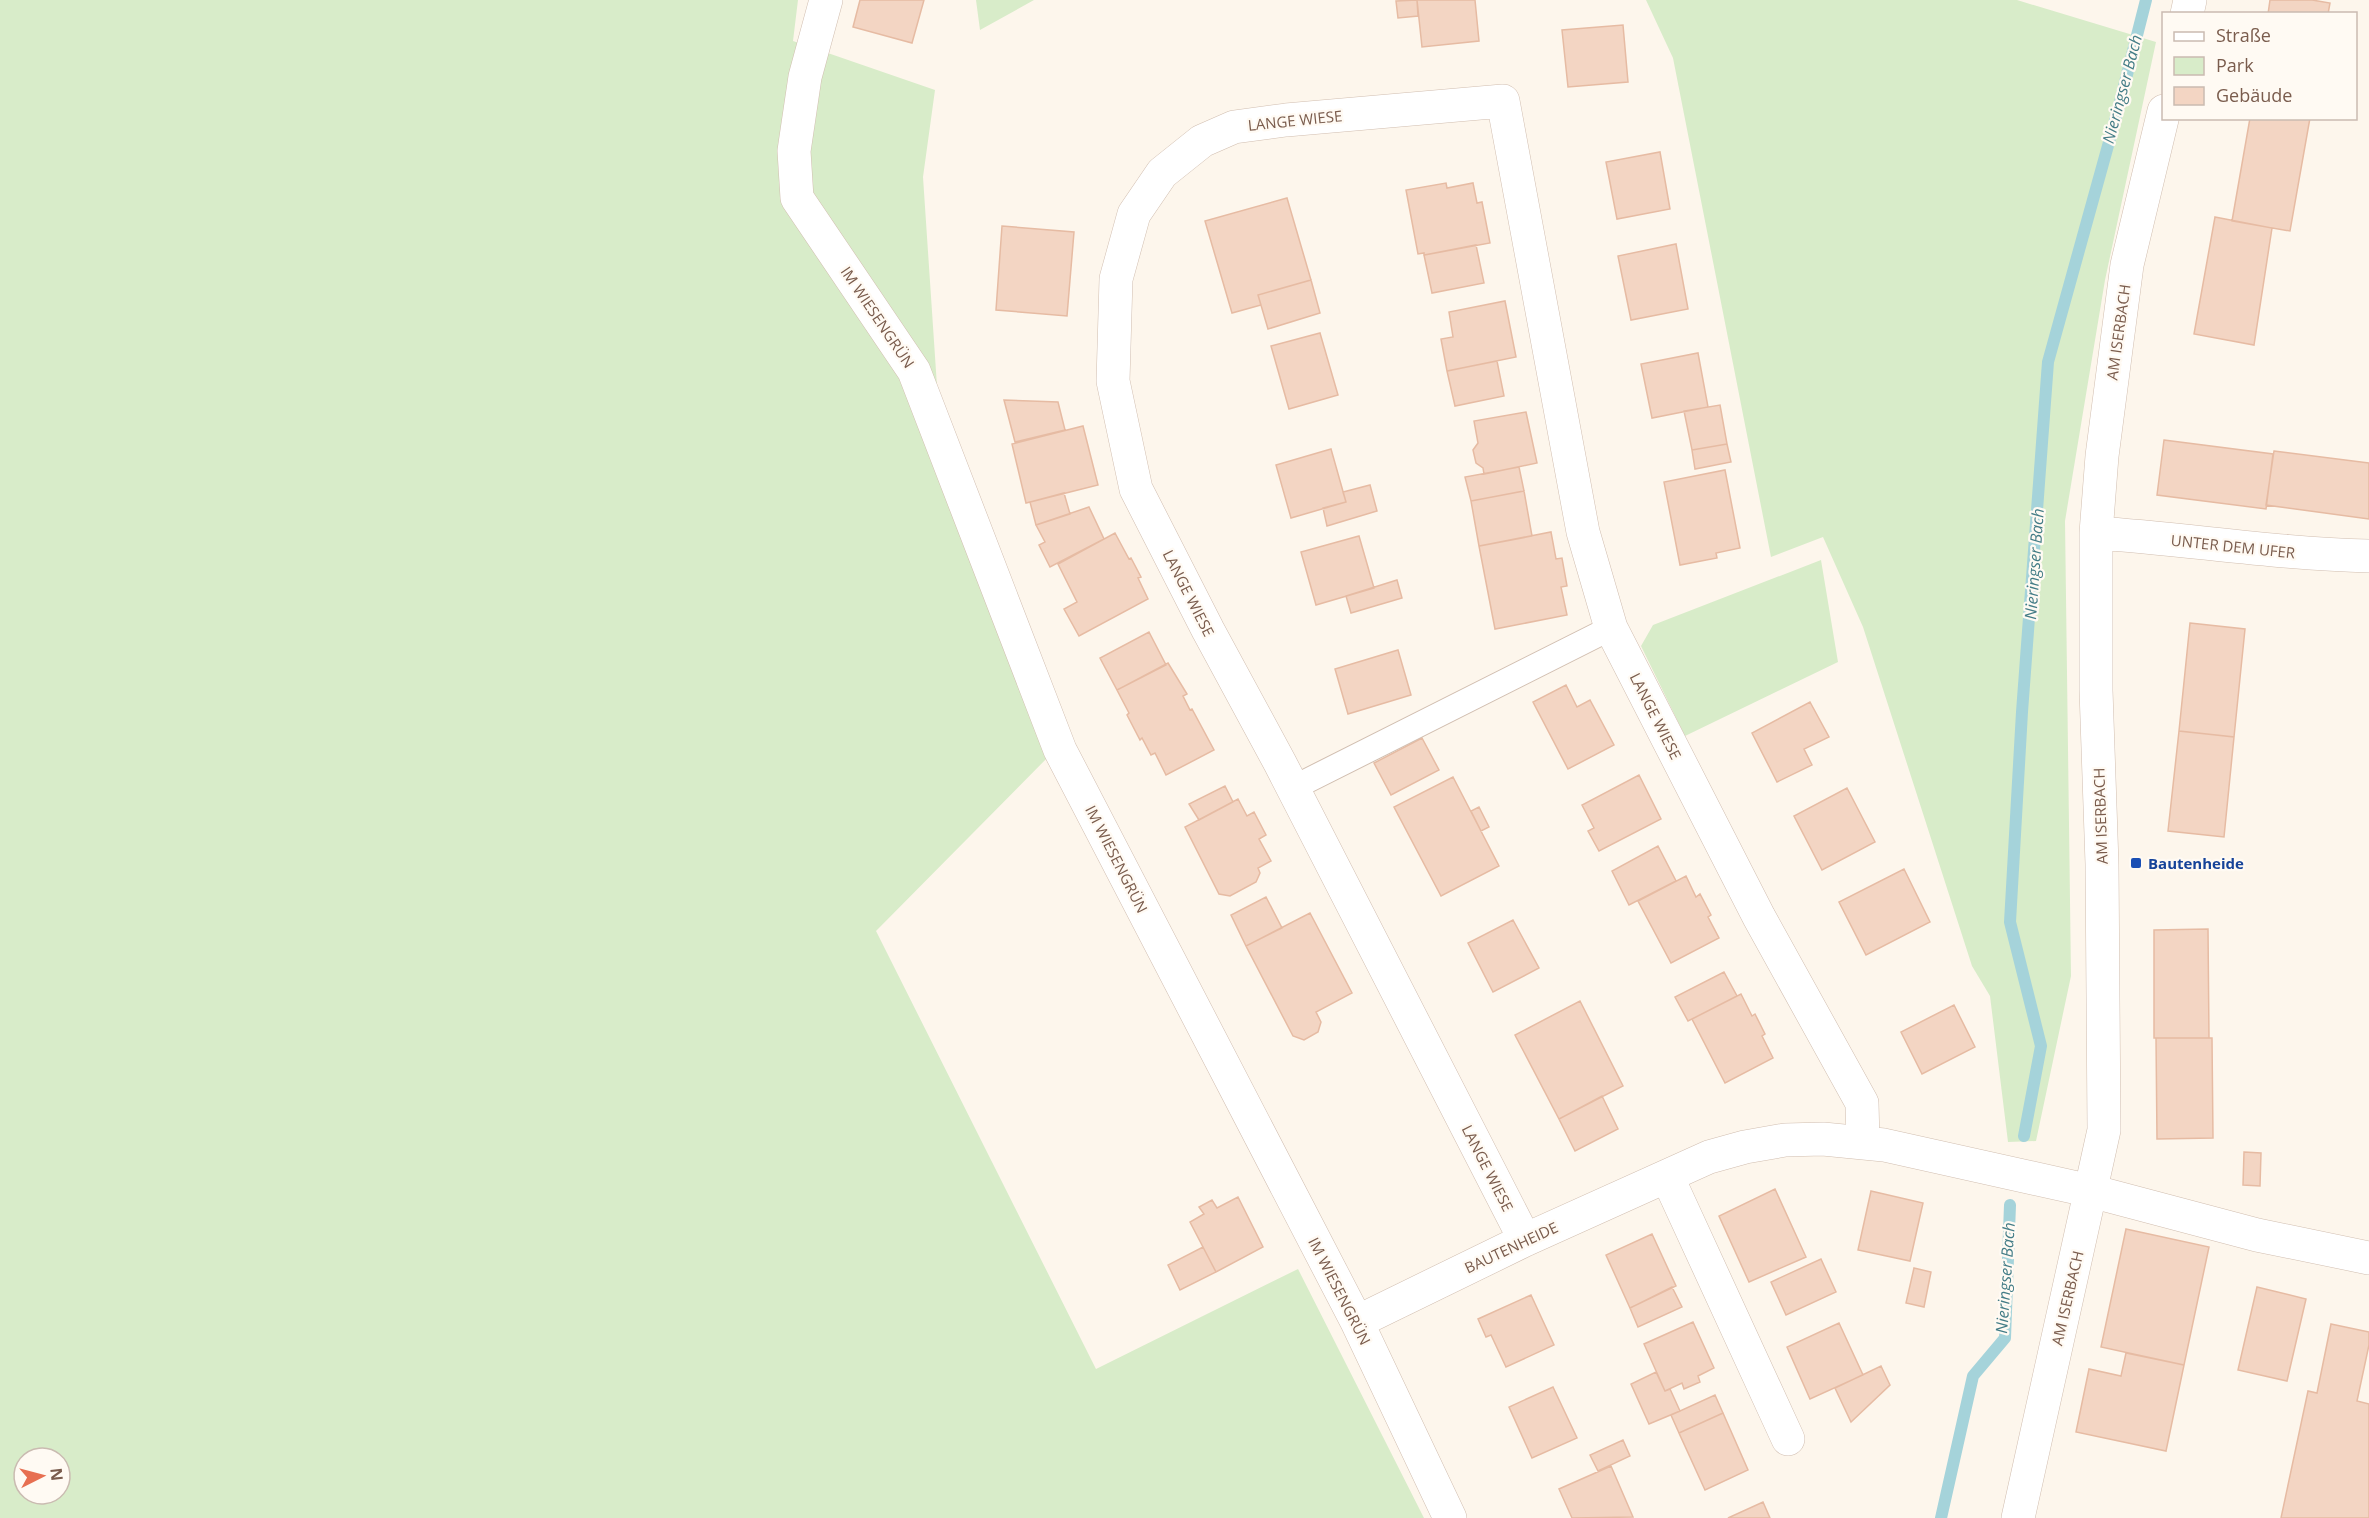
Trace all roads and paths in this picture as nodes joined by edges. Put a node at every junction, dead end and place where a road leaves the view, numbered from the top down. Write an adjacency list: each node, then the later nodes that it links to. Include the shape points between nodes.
1 (826, 0): 12 (street, IM WIESENGRÜN, via 805,77 795,151 797,198 914,371 1060,750)
2 (2162, 115): 3 (street, AM ISERBACH, via 2127,266)
3 (2096, 533): 4 (street, UNTER DEM UFER, via 2237,548); 9 (street, AM ISERBACH, via 2104,1130)
4 (2369, 556)
5 (1611, 628): 6 (lane); 6 (street, LANGE WIESE, via 1583,532 1503,100 1234,127 1202,141 1162,173 1134,214 1116,279 1113,381 1136,489); 7 (street, LANGE WIESE, via 1759,918 1862,1102)
6 (1293, 788): 10 (street, LANGE WIESE)
7 (1863, 1141): 8 (street, BAUTENHEIDE, via 1785,1140 1745,1146); 9 (street, BAUTENHEIDE)
8 (1666, 1176): 10 (street, BAUTENHEIDE); 13 (street)
9 (2091, 1191): 11 (street, BAUTENHEIDE, via 2257,1235); 15 (street, AM ISERBACH)
10 (1525, 1240): 12 (street, BAUTENHEIDE)
11 (2369, 1258)
12 (1357, 1322): 14 (street, IM WIESENGRÜN)
13 (1788, 1439)
14 (1450, 1518)
15 (2018, 1518)

